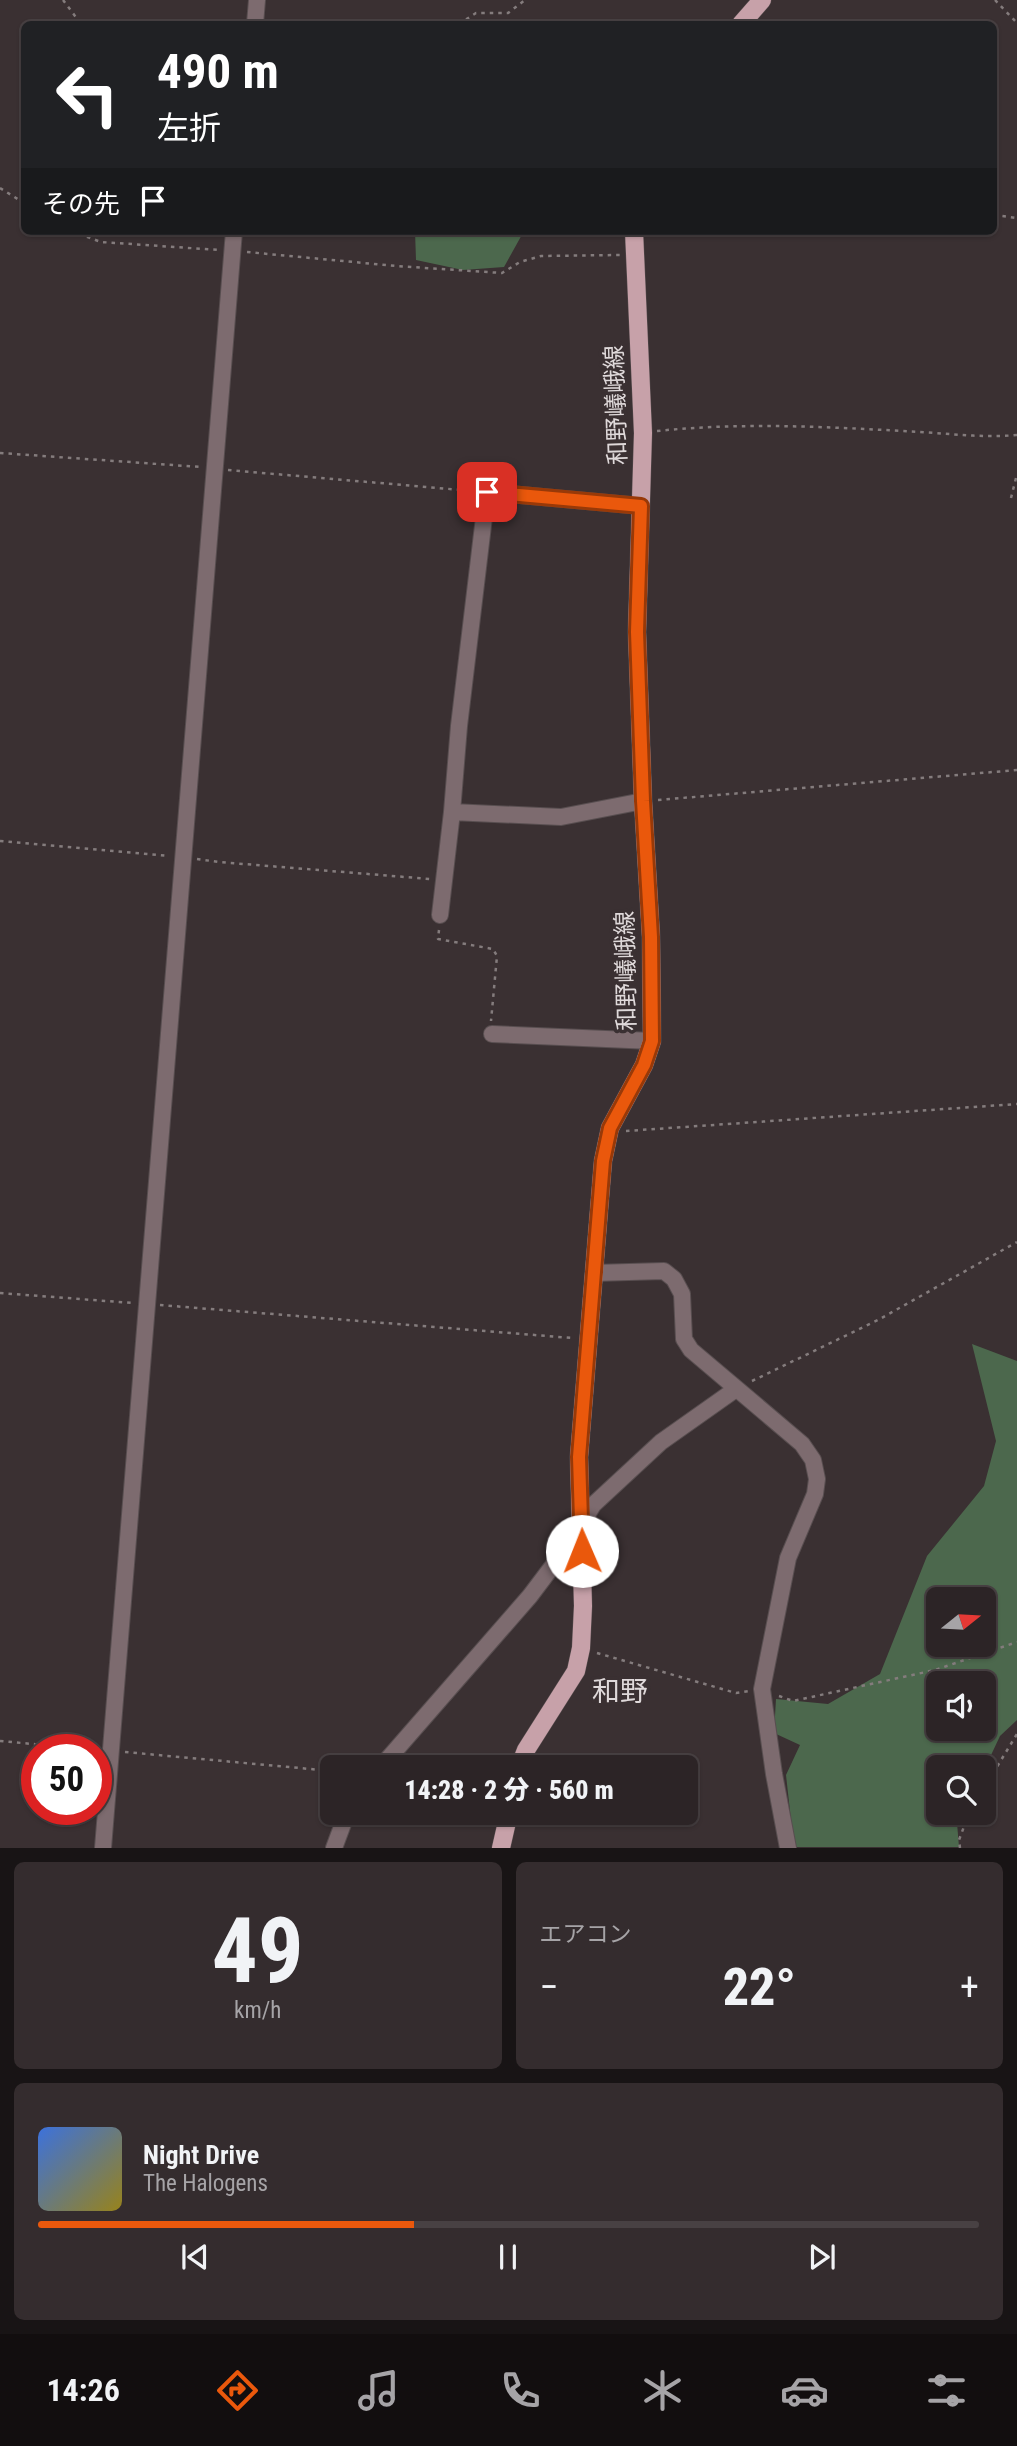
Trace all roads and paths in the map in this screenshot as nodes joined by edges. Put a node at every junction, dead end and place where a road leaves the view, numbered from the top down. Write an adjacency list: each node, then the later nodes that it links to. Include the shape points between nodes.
1 (63, 0): 6 (path)
2 (257, 0): 7 (street)
3 (525, 0): 8 (path, via 508,13 476,13)
4 (762, 0): 9 (main road)
5 (995, 0): 10 (path)
6 (79, 21)
7 (255, 21)
8 (464, 21)
9 (744, 21)
10 (1017, 23)
11 (0, 187): 12 (path)
12 (21, 201)
13 (997, 215): 14 (path)
14 (1017, 218)
15 (82, 235): 18 (path, via 101,242)
16 (234, 235): 18 (street)
17 (634, 235): 19 (main road, 和野嶬峨線)
18 (233, 250): 19 (path, via 502,273 541,256); 23 (street)
19 (634, 255): 20 (main road, 和野嶬峨線)
20 (643, 433): 21 (path, via 706,426); 27 (main road, 和野嶬峨線)
21 (1017, 435)
22 (0, 453): 23 (path)
23 (215, 468): 25 (path); 32 (street)
24 (1017, 474): 26 (path)
25 (487, 492): 27 (street); 30 (street)
26 (1010, 498)
27 (641, 506): 29 (main road, 和野嶬峨線, via 637,632)
28 (1017, 770): 29 (path)
29 (643, 801): 30 (street, via 561,817); 36 (main road, 和野嶬峨線)
30 (452, 812): 33 (street)
31 (0, 841): 32 (path)
32 (184, 856): 33 (path); 42 (street)
33 (444, 880): 34 (street)
34 (440, 915): 35 (path, via 438,939 493,949 497,956)
35 (492, 1034): 36 (street)
36 (652, 1041): 38 (main road, 和野嶬峨線)
37 (1017, 1104): 38 (path, via 624,1131)
38 (610, 1128): 40 (main road, 和野嶬峨線)
39 (1017, 1242): 44 (path, via 878,1320)
40 (594, 1273): 43 (main road, 和野嶬峨線); 44 (street, via 664,1271 674,1279 682,1294 684,1339)
41 (0, 1293): 42 (path)
42 (148, 1304): 43 (path); 49 (street)
43 (589, 1339): 45 (main road, 和野嶬峨線, via 579,1457)
44 (736, 1389): 45 (street, via 661,1441 601,1497); 48 (street, via 802,1444 813,1460 817,1479 788,1558)
45 (581, 1523): 47 (main road, 和野嶬峨線); 54 (street, via 530,1596)
46 (1017, 1642): 48 (path, via 935,1670 793,1701)
47 (581, 1648): 48 (path, via 736,1693); 55 (main road, 和野嶬峨線, via 576,1671)
48 (762, 1689): 65 (street)
49 (111, 1734)
50 (1017, 1734): 56 (path)
51 (0, 1741): 52 (path)
52 (21, 1743)
53 (112, 1751): 57 (path)
54 (391, 1755)
55 (524, 1755)
56 (996, 1768)
57 (320, 1770)
58 (105, 1825): 62 (street)
59 (342, 1825): 63 (street)
60 (506, 1825): 64 (main road)
61 (965, 1825): 66 (path)
62 (103, 1847)
63 (334, 1847)
64 (501, 1847)
65 (788, 1847)
66 (960, 1847)

